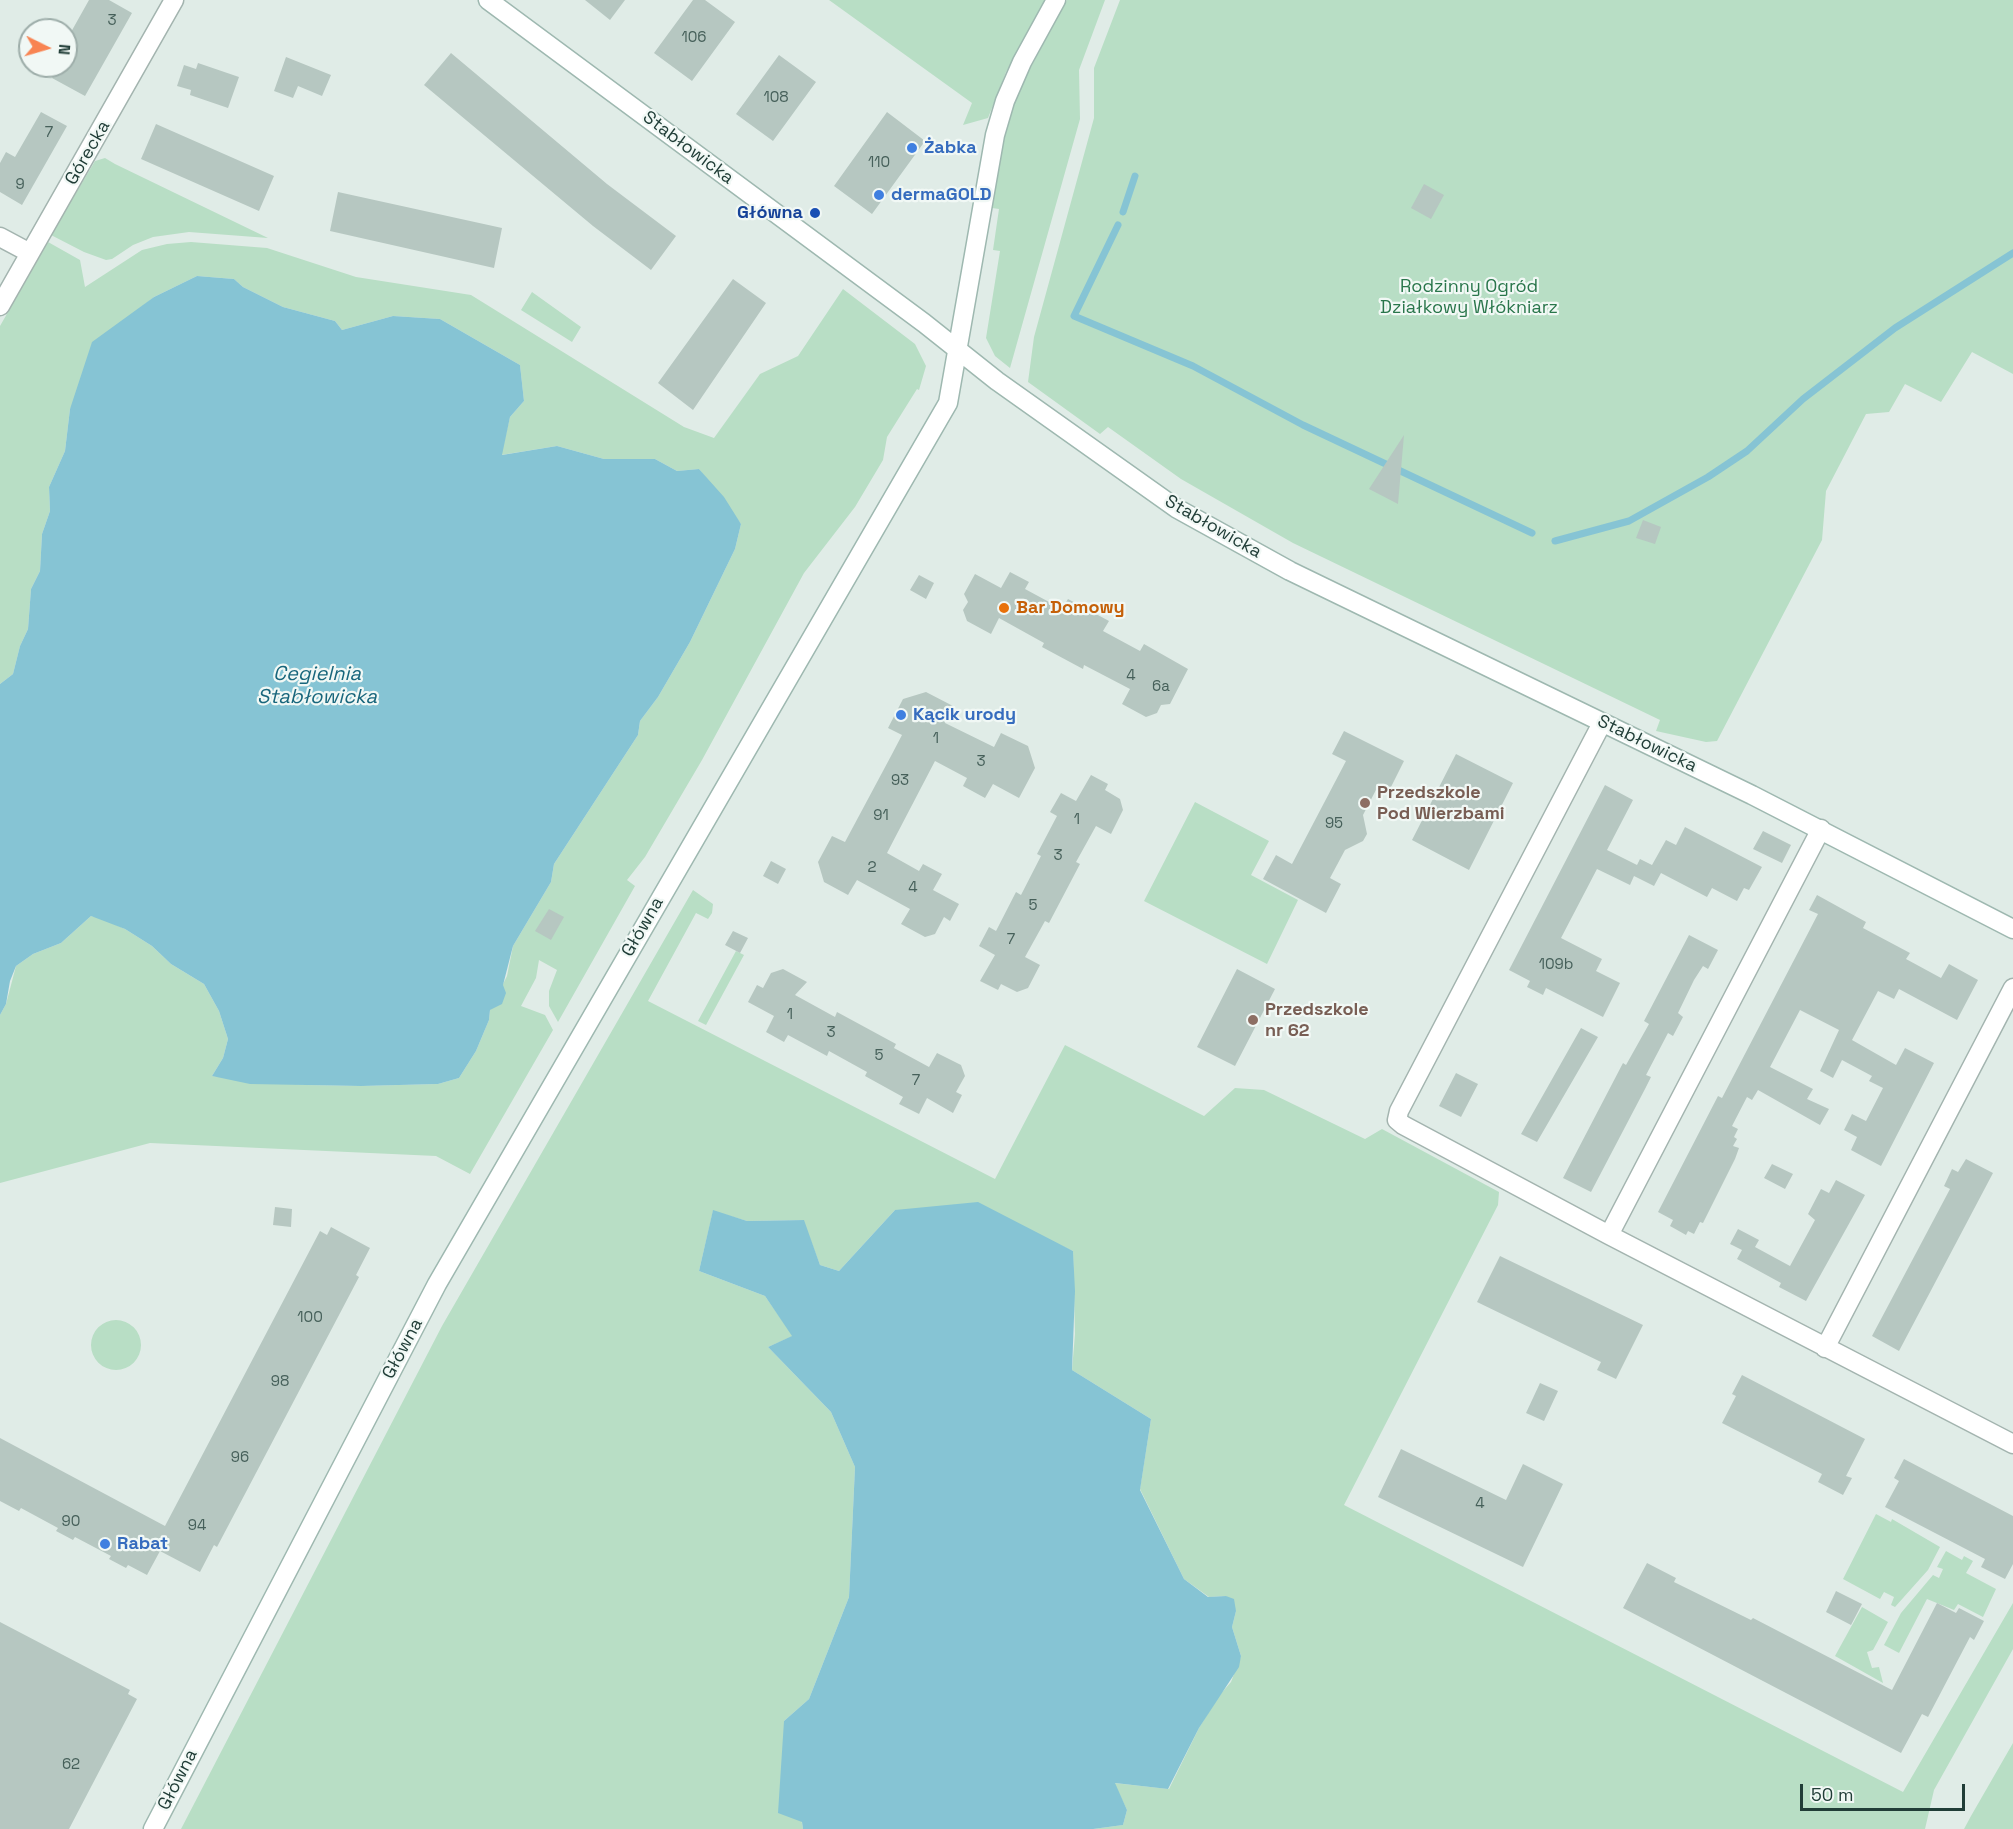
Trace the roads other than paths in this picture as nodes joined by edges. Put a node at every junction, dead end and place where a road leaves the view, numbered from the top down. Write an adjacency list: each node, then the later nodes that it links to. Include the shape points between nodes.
1 (174, 0): 5 (street, Górecka)
2 (489, 0): 7 (street, Stabłowicka)
3 (1056, 0): 7 (street, Główna, via 1022,62 995,135)
4 (0, 237): 5 (street)
5 (30, 253): 6 (street, Górecka)
6 (0, 306)
7 (958, 349): 8 (street, Stabłowicka, via 1176,508 1290,571); 15 (street, Główna, via 945,409 437,1284)
8 (1602, 723): 9 (street, Stabłowicka); 12 (street, via 1399,1111 1398,1120)
9 (1821, 829): 10 (street, Stabłowicka); 12 (street)
10 (2013, 929)
11 (2013, 988): 13 (street)
12 (1609, 1235): 13 (street)
13 (1825, 1348): 14 (street)
14 (2013, 1444)
15 (153, 1829)

